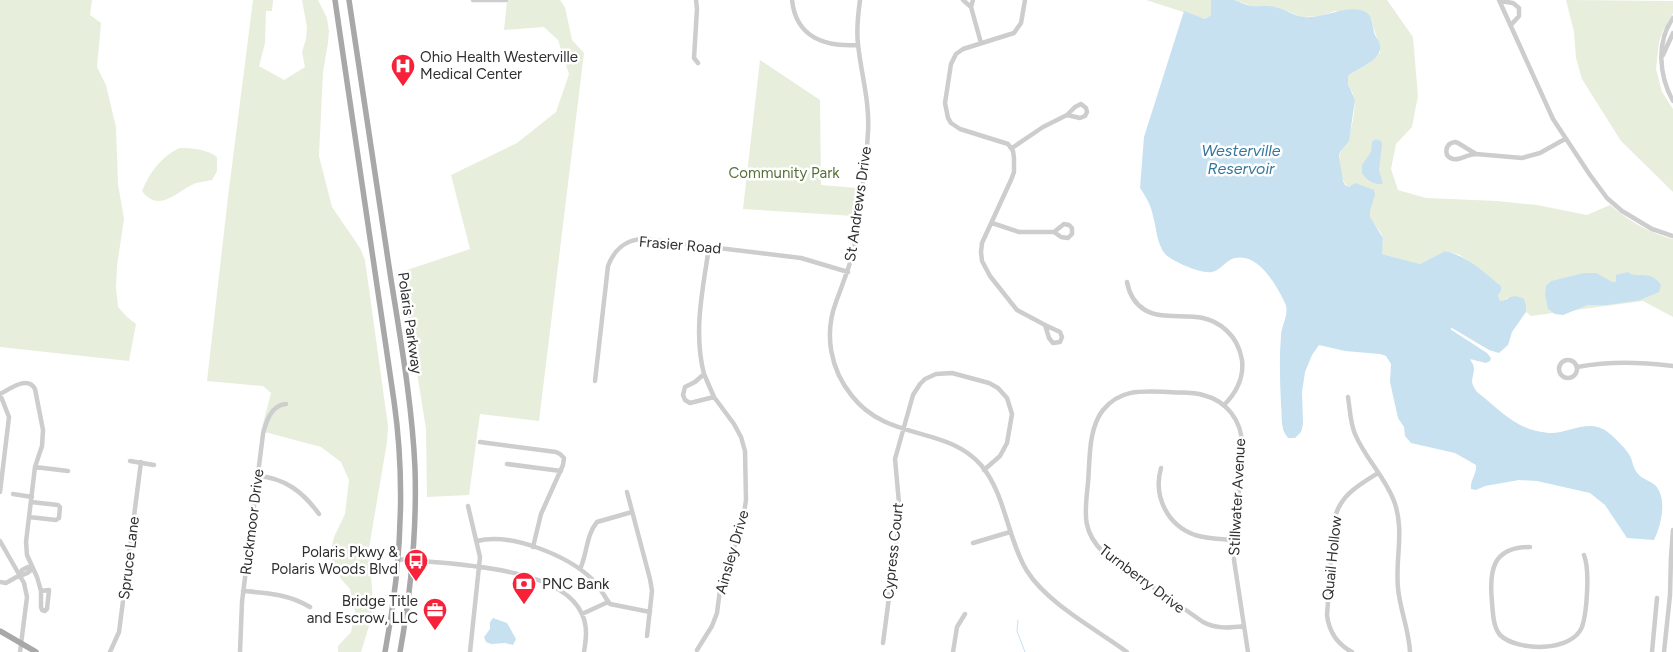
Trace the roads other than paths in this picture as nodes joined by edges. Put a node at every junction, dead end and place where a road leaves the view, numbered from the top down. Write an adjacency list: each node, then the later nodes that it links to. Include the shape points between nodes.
1 (335, 0): 71 (main road, Polaris Parkway, via 397,425 401,495)
2 (349, 0): 72 (main road, Polaris Parkway, via 409,403 415,468)
3 (473, 0): 4 (street)
4 (506, 0)
5 (696, 0): 19 (street, via 694,58)
6 (792, 0): 17 (street, via 801,25 816,39 830,45)
7 (860, 0): 17 (street, St Andrews Drive)
8 (963, 0): 12 (street)
9 (973, 0): 12 (street)
10 (1026, 0): 16 (street, via 1018,30 1010,36)
11 (1500, 1): 14 (street); 14 (street, via 1513,3 1519,8 1519,16)
12 (971, 6): 16 (street)
13 (1673, 18): 18 (street, via 1662,40)
14 (1511, 25): 22 (street, via 1540,95)
15 (1673, 33): 18 (street)
16 (981, 43): 23 (street, via 963,50 953,59 946,113 958,128 1006,143)
17 (858, 45): 29 (street, St Andrews Drive, via 868,107 868,131 855,243)
18 (1662, 56): 20 (street, via 1666,87)
19 (698, 63)
20 (1673, 101)
21 (1067, 115): 23 (street)
22 (1565, 139): 24 (street, via 1531,156 1507,158); 27 (street, via 1614,205 1640,223)
23 (1012, 148): 25 (street, via 1014,172)
24 (1476, 154): 24 (street, via 1455,142 1446,151 1453,160)
25 (992, 223): 26 (street, via 1019,232); 31 (street, via 980,252 986,272 1017,310)
26 (1054, 232)
27 (1673, 236)
28 (708, 247): 29 (street, Frasier Road, via 801,258); 34 (street, Ainsley Drive, via 698,333); 35 (street, Frasier Road, via 638,239 617,250 607,272)
29 (848, 272): 41 (street, St Andrews Drive, via 830,328 836,369 846,389 861,406 884,423)
30 (1127, 282): 40 (street, via 1133,299 1145,310 1207,319 1222,326 1233,337 1241,353 1242,373 1235,392)
31 (1045, 325)
32 (1673, 366): 33 (street, via 1625,361)
33 (1577, 367): 33 (street, via 1566,361 1560,365 1559,372 1565,378 1572,377)
34 (704, 374): 37 (street, Ainsley Drive); 37 (street, via 685,387 683,397 694,403)
35 (595, 381)
36 (0, 394): 47 (street, via 20,384 28,382 33,385 43,430); 54 (street, via 9,417)
37 (714, 397): 91 (street, Ainsley Drive, via 744,444 746,500 742,526 721,582 717,613)
38 (1348, 397): 52 (street, via 1354,433)
39 (286, 404): 53 (street, Ruckmoor Drive, via 277,406 266,425)
40 (1224, 405): 65 (street, Stillwater Avenue, via 1236,419 1242,441); 86 (street, Turnberry Drive, via 1201,394 1144,391 1124,394 1109,404 1095,427 1085,519 1098,547 1194,617 1217,628)
41 (904, 429): 49 (street, St Andrews Drive, via 952,444); 49 (street, Cypress Court, via 913,395 930,376 949,373 995,386 1009,401 1012,420 1002,453); 90 (street, Cypress Court, via 895,459 900,514)
42 (480, 442): 51 (street, via 556,452 564,458)
43 (130, 461): 44 (street)
44 (141, 462): 46 (street); 95 (street, Spruce Lane, via 119,632)
45 (507, 464): 51 (street)
46 (152, 465)
47 (35, 467): 50 (street); 57 (street)
48 (1161, 468): 65 (street, via 1158,480 1161,498 1173,521 1194,534)
49 (984, 470): 63 (street, St Andrews Drive, via 996,488)
50 (68, 471)
51 (561, 471): 68 (street, via 541,514)
52 (1378, 473): 104 (street, Quail Hollow, via 1348,493 1334,521 1327,615 1334,636); 105 (street, via 1390,492 1398,517 1398,587)
53 (258, 476): 60 (street, via 286,482); 79 (street, Ruckmoor Drive)
54 (0, 492)
55 (627, 492): 59 (street)
56 (13, 494): 57 (street)
57 (31, 499): 61 (street); 61 (street, via 58,505 59,518)
58 (468, 506): 64 (street)
59 (632, 512): 75 (street, via 597,522); 83 (street, via 650,579)
60 (319, 514)
61 (29, 517): 74 (street, via 26,542)
62 (1673, 530): 107 (street)
63 (1010, 532): 67 (street); 102 (street, St Andrews Drive, via 1021,559 1039,586)
64 (478, 540): 68 (street, via 502,539); 73 (street)
65 (1234, 540): 86 (street, Stillwater Avenue, via 1234,565)
66 (0, 541): 76 (street)
67 (973, 543)
68 (534, 547): 75 (street)
69 (1530, 547): 92 (street, via 1510,550 1500,557 1490,583 1497,631 1510,644)
70 (1584, 555): 92 (street, via 1588,573 1579,633 1562,648)
71 (398, 559): 72 (street); 97 (main road, Polaris Parkway)
72 (413, 561): 73 (street); 98 (main road, Polaris Parkway)
73 (480, 567): 84 (street, via 513,572 544,583 568,596); 99 (street)
74 (32, 568): 76 (street, via 22,570); 78 (street)
75 (580, 569): 81 (street, via 598,586)
76 (20, 576): 77 (street, via 6,583); 89 (street, via 27,597)
77 (0, 582)
78 (41, 591)
79 (243, 591): 82 (street, via 285,596); 96 (street, Ruckmoor Drive)
80 (1657, 598): 106 (street)
81 (608, 602): 83 (street); 84 (street)
82 (310, 607)
83 (650, 612): 88 (street)
84 (582, 614): 100 (street, via 586,632)
85 (965, 614): 101 (street, via 957,627)
86 (1244, 626): 103 (street, Stillwater Avenue)
87 (0, 631): 89 (main road)
88 (647, 636)
89 (21, 643): 93 (street); 94 (main road)
90 (882, 643)
91 (697, 650)
92 (1530, 651)
93 (20, 652)
94 (36, 652)
95 (110, 652)
96 (240, 652)
97 (386, 652)
98 (400, 652)
99 (470, 652)
100 (584, 652)
101 (953, 652)
102 (1127, 652)
103 (1248, 652)
104 (1352, 652)
105 (1410, 652)
106 (1652, 652)
107 (1664, 652)

